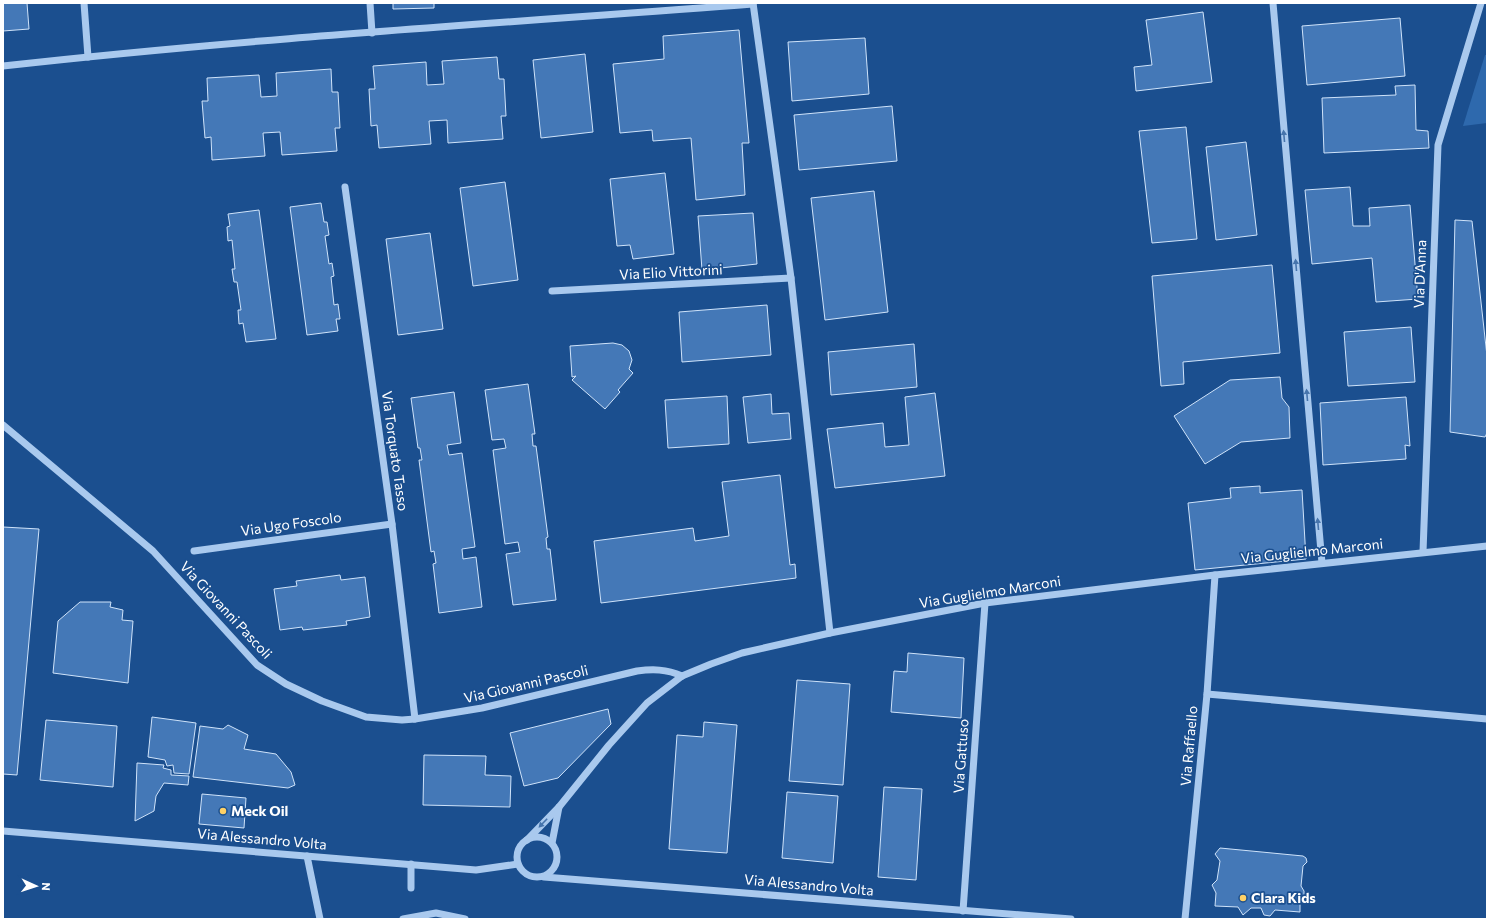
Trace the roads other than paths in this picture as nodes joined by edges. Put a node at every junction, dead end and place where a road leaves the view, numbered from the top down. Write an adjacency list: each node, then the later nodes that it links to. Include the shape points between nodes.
1 (84, 3): 7 (street)
2 (370, 3): 6 (street)
3 (1273, 3): 17 (street, one-way to 3)
4 (1481, 3): 16 (street, Via D'Anna, via 1438,145)
5 (753, 4): 6 (street); 10 (street)
6 (372, 32): 7 (street)
7 (88, 57): 8 (street)
8 (3, 66)
9 (345, 187): 13 (street, Via Torquato Tasso)
10 (791, 278): 11 (street, Via Elio Vittorini); 20 (street)
11 (552, 291)
12 (3, 425): 23 (street, Via Giovanni Pascoli, via 153,551 257,665 286,684 366,717)
13 (392, 524): 15 (street, Via Ugo Foscolo); 23 (street, Via Torquato Tasso)
14 (1487, 546): 16 (street, Via Guglielmo Marconi)
15 (194, 551)
16 (1423, 552): 17 (street, Via Guglielmo Marconi)
17 (1322, 563): 18 (street, Via Guglielmo Marconi)
18 (1215, 575): 19 (street, Via Guglielmo Marconi); 22 (street, Via Raffaello)
19 (985, 603): 20 (street, Via Guglielmo Marconi); 34 (street, Via Gattuso)
20 (830, 633): 21 (street, Via Guglielmo Marconi, via 742,653)
21 (682, 676): 23 (street, Via Giovanni Pascoli, via 672,671 657,669 636,671 482,708); 25 (street, Via Guglielmo Marconi, via 647,703)
22 (1207, 694): 24 (street); 40 (street, Via Raffaello)
23 (415, 719)
24 (1487, 719)
25 (559, 807): 27 (street, Via Guglielmo Marconi, one-way to 27); 28 (street, Via Guglielmo Marconi)
26 (3, 831): 29 (street, Via Alessandro Volta)
27 (527, 840): 28 (street, via 540,837); 31 (street, via 518,850)
28 (552, 843): 32 (street, via 558,856 557,862 555,868)
29 (307, 856): 30 (street, Via Alessandro Volta); 36 (street)
30 (411, 864): 31 (street, Via Alessandro Volta, via 476,870); 33 (street)
31 (518, 864): 32 (street, via 525,874)
32 (544, 877): 34 (street, Via Alessandro Volta)
33 (411, 888)
34 (963, 911): 35 (street, Via Alessandro Volta)
35 (1026, 917): 39 (street, Via Alessandro Volta)
36 (320, 919)
37 (403, 919): 38 (street, via 436,913)
38 (465, 919)
39 (1071, 919)
40 (1185, 919)

